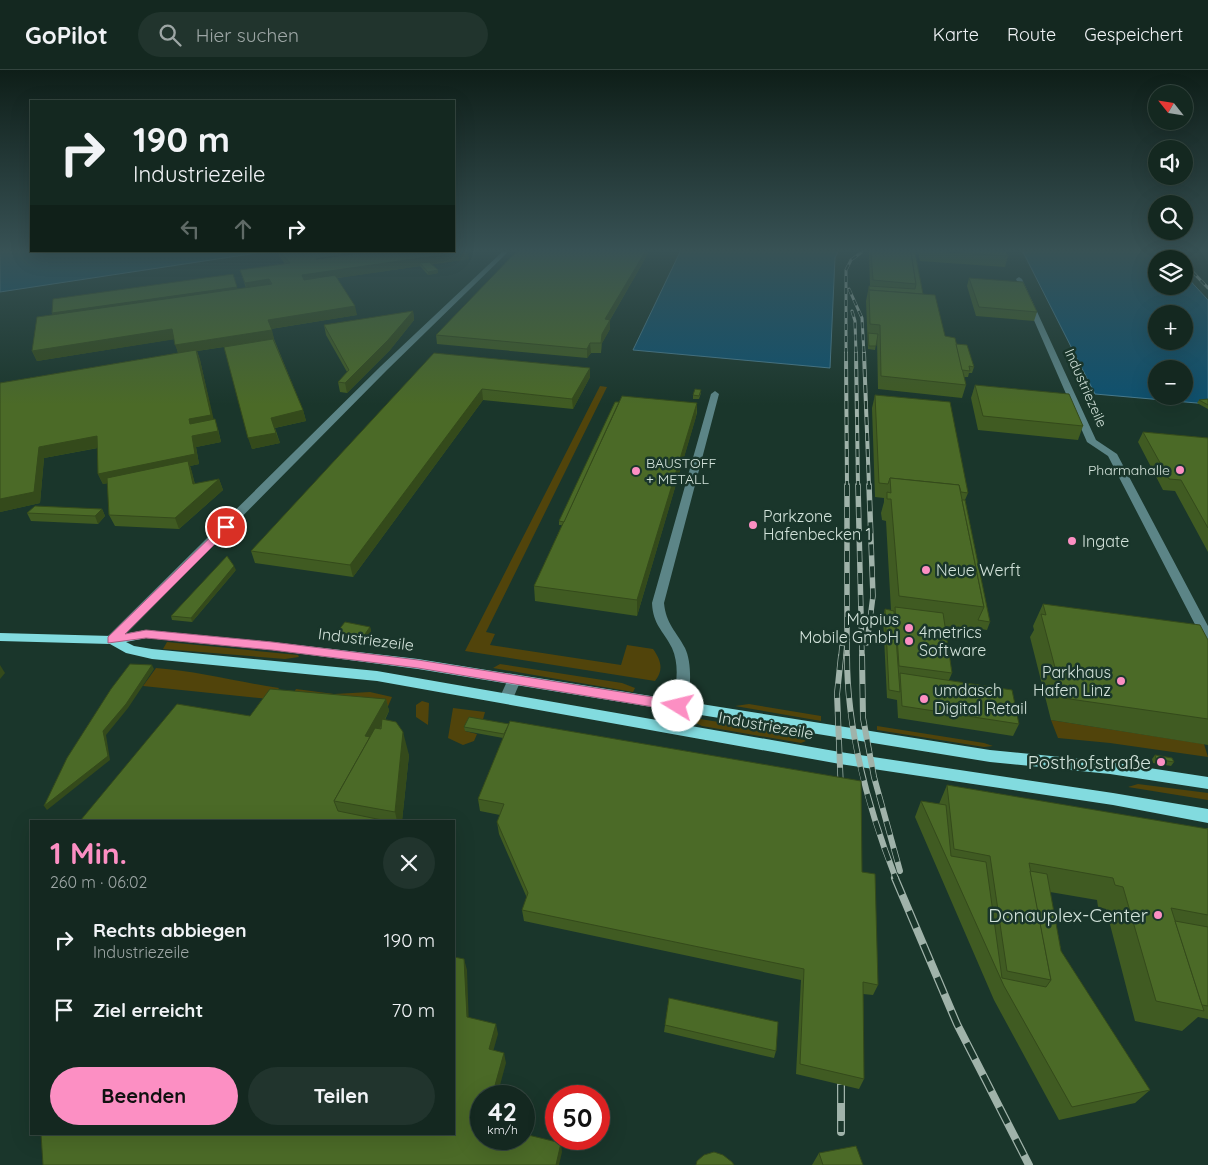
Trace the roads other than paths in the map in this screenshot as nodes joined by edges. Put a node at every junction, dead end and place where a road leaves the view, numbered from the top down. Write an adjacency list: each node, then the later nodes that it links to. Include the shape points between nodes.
1 (451, 303): 6 (street)
2 (1030, 303): 4 (street, Industriezeile, via 1092,442 1112,454)
3 (715, 394): 9 (street, via 658,603 662,628 681,655 683,673)
4 (1207, 634)
5 (0, 637): 6 (main road, Industriezeile)
6 (112, 640): 7 (main road, Industriezeile, via 146,634 272,646); 8 (main road, Industriezeile, via 131,650 152,654 367,675)
7 (514, 680): 8 (street); 9 (main road, Industriezeile)
8 (506, 699): 10 (main road, Industriezeile)
9 (678, 706): 10 (street); 11 (main road, Industriezeile, via 990,756 1110,768)
10 (673, 728): 12 (main road, Industriezeile)
11 (1208, 783)
12 (1208, 816)

